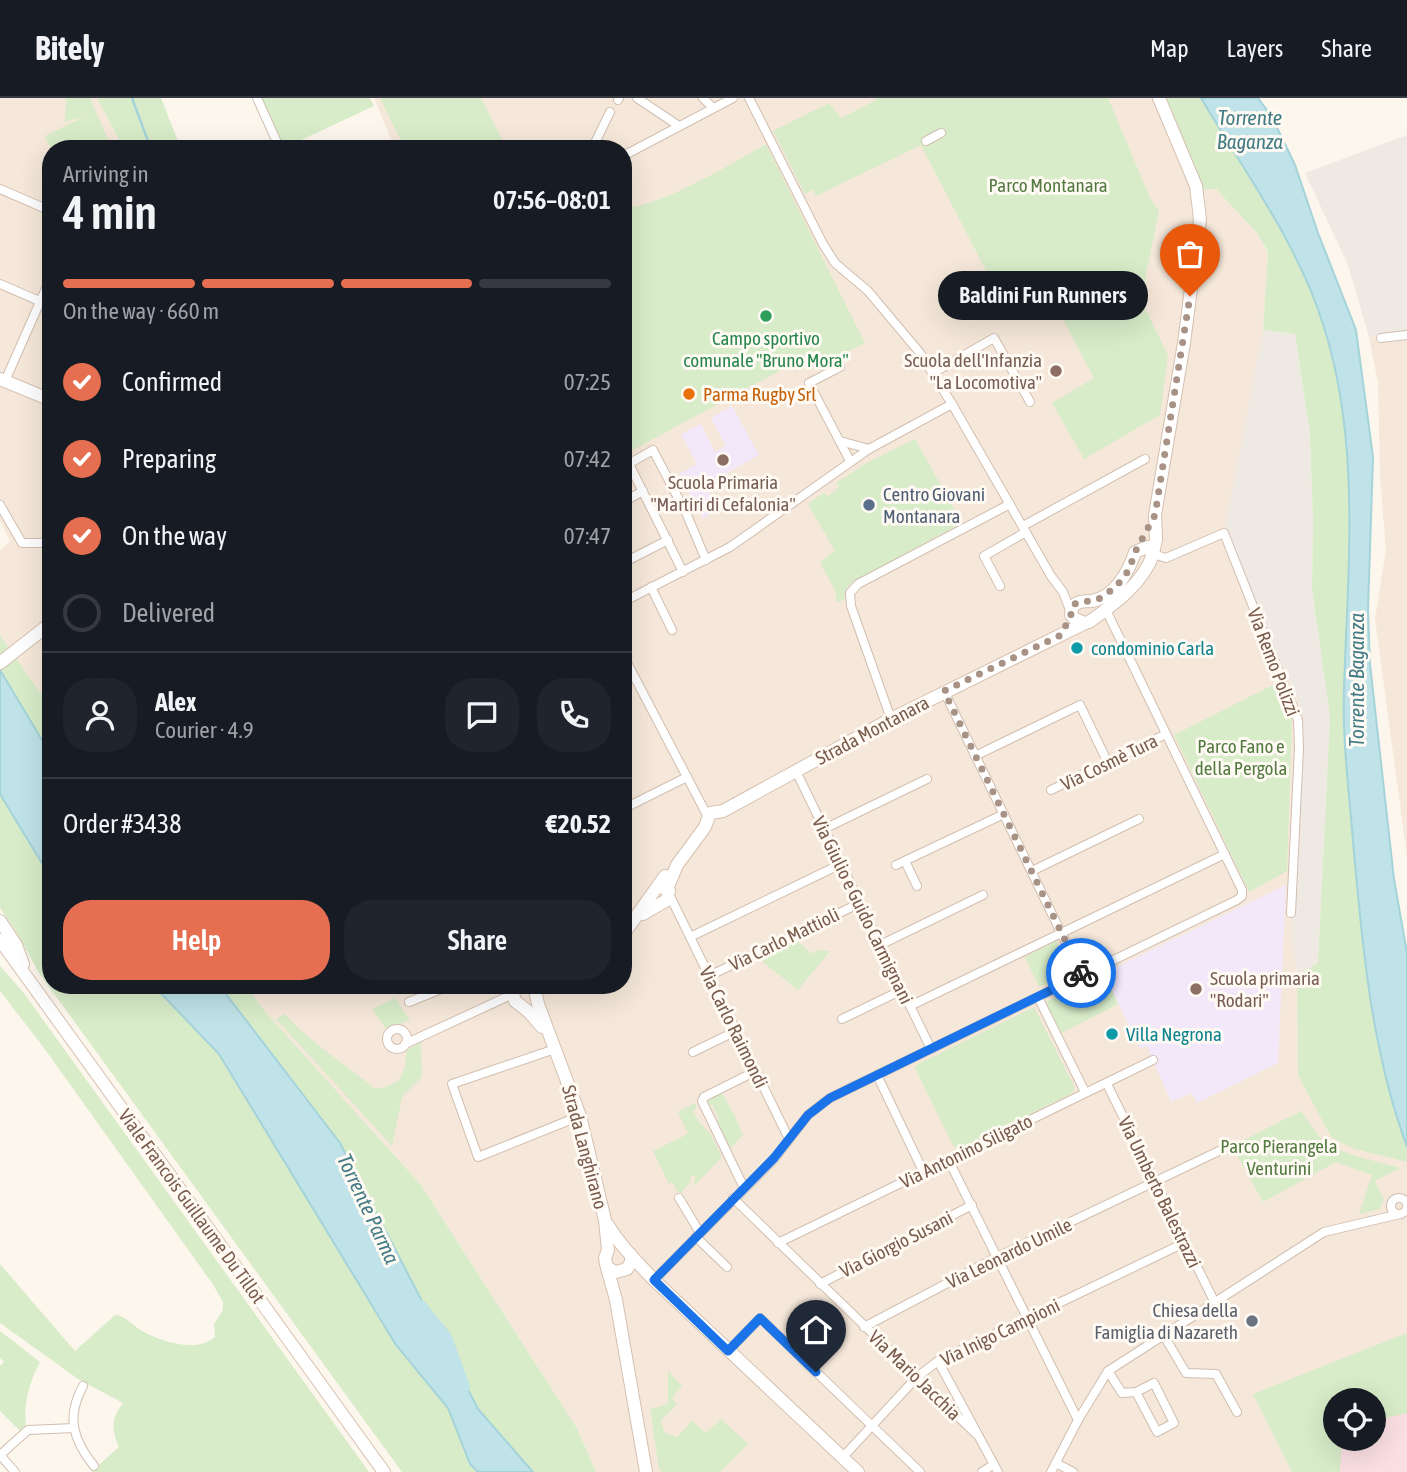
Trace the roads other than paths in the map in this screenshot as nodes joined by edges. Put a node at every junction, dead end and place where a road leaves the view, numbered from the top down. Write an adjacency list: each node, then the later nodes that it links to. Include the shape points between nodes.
1 (257, 98): 11 (street)
2 (637, 98): 9 (street)
3 (703, 98): 7 (street)
4 (733, 98): 7 (street)
5 (749, 98): 23 (street, via 835,263 886,311)
6 (1159, 98): 38 (street, Strada Montanara, via 1196,186 1200,219)
7 (713, 108): 9 (street)
8 (610, 112): 12 (street)
9 (679, 126): 14 (street)
10 (941, 133): 13 (street)
11 (277, 140)
12 (599, 140)
13 (926, 141)
14 (632, 151)
15 (0, 189): 16 (street)
16 (42, 207)
17 (0, 284): 19 (street)
18 (42, 297): 19 (street)
19 (40, 301): 24 (street)
20 (1407, 335): 21 (street)
21 (1381, 338)
22 (840, 367): 28 (street, via 809,383)
23 (933, 373): 26 (street, via 995,338); 27 (street)
24 (3, 380): 25 (street)
25 (42, 396)
26 (1030, 402)
27 (952, 404): 29 (street); 37 (street)
28 (839, 441): 29 (street); 31 (street)
29 (869, 449): 31 (street)
30 (1145, 459): 39 (street)
31 (850, 461): 45 (street)
32 (632, 462): 45 (street, via 653,450)
33 (632, 474): 34 (street)
34 (643, 491): 35 (street); 40 (street)
35 (632, 497)
36 (0, 505): 41 (street, via 22,543)
37 (1010, 505): 39 (street); 64 (street, via 858,584 850,593)
38 (1155, 515): 42 (street, Strada Montanara); 43 (street, Strada Montanara)
39 (1025, 529): 47 (street, via 984,556); 49 (street)
40 (668, 540): 44 (street); 46 (street)
41 (42, 542)
42 (1135, 552): 43 (street, via 1147,547); 51 (street, Strada Montanara, via 1129,570 1108,593)
43 (1153, 554): 52 (street, Strada Montanara, via 1128,591); 84 (street, Via Remo Polizzi, via 1166,558 1224,533 1298,720)
44 (632, 558)
45 (706, 560): 46 (street)
46 (683, 572): 48 (street)
47 (1000, 586)
48 (650, 587): 50 (street); 55 (street)
49 (1063, 592): 51 (street); 53 (street)
50 (632, 597)
51 (1082, 601): 53 (street, Strada Montanara)
52 (1105, 608): 54 (street, Strada Montanara); 65 (street)
53 (1070, 612): 54 (street); 57 (street, Strada Montanara)
54 (1085, 623): 57 (street, Strada Montanara)
55 (672, 630)
56 (42, 632): 59 (street)
57 (1061, 635): 63 (street, Strada Montanara)
58 (42, 639): 59 (street)
59 (29, 646): 60 (street); 62 (street)
60 (0, 663)
61 (632, 672): 69 (street)
62 (0, 674)
63 (944, 691): 64 (street, Strada Montanara); 66 (street)
64 (891, 719): 68 (street, Strada Montanara)
65 (1166, 734): 67 (street, Via Cosmè Tura); 77 (street)
66 (975, 756): 67 (street, via 1080,705); 73 (street)
67 (1108, 763): 71 (street, Via Cosmè Tura)
68 (796, 771): 74 (street, Strada Montanara); 76 (street, Via Giulio e Guido Carmignani)
69 (687, 777): 72 (street); 74 (street)
70 (927, 779): 76 (street)
71 (1051, 790)
72 (632, 804)
73 (1003, 814): 79 (street); 80 (street, via 901,863)
74 (713, 817): 81 (street, Strada Montanara, via 664,877)
75 (1139, 819): 79 (street)
76 (824, 829): 78 (street, Via Giulio e Guido Carmignani)
77 (1225, 853): 87 (street); 92 (street, via 1242,896)
78 (841, 864): 83 (street, Via Giulio e Guido Carmignani); 88 (street)
79 (1031, 871): 87 (street)
80 (917, 886)
81 (662, 895): 86 (street, Strada Montanara); 88 (street, Via Carlo Raimondi)
82 (983, 895): 90 (street)
83 (860, 903): 90 (street, Via Giulio e Guido Carmignani); 93 (street, Via Carlo Mattioli)
84 (1292, 913)
85 (0, 921): 94 (street, via 16,945)
86 (632, 925)
87 (1061, 933): 92 (street); 104 (street)
88 (690, 937): 93 (street, Via Carlo Raimondi)
89 (0, 940): 94 (street, Viale Francois Guillaume Du Tillot)
90 (880, 945): 95 (street, Via Giulio e Guido Carmignani)
91 (0, 951): 94 (street)
92 (1082, 975): 102 (street)
93 (709, 976): 106 (street, Via Carlo Raimondi)
94 (29, 981): 160 (street, Viale Francois Guillaume Du Tillot)
95 (902, 990): 104 (street, Via Giulio e Guido Carmignani); 105 (street)
96 (429, 994): 103 (street)
97 (510, 994): 108 (street)
98 (516, 994): 107 (street, Strada Langhirano)
99 (518, 994): 100 (street, Strada Langhirano, via 532,1002)
100 (534, 994)
101 (536, 994): 107 (street, Strada Langhirano)
102 (1038, 997): 110 (street); 116 (street)
103 (409, 1002)
104 (910, 1006): 110 (street, Via Giulio e Guido Carmignani)
105 (842, 1019)
106 (736, 1031): 111 (street); 113 (street, Via Carlo Raimondi)
107 (549, 1035): 109 (street, Strada Langhirano)
108 (405, 1044)
109 (555, 1049): 117 (street, Strada Langhirano); 117 (street, via 452,1084 478,1157)
110 (931, 1049): 114 (street)
111 (692, 1052)
112 (1153, 1060): 115 (street, Via Antonino Siligato)
113 (756, 1071): 118 (street, Via Carlo Raimondi); 123 (street, via 702,1102)
114 (877, 1075): 118 (street, via 830,1098 808,1115); 121 (street)
115 (1107, 1084): 116 (street, Via Antonino Siligato); 122 (street, Via Umberto Balestrazzi)
116 (1085, 1092): 120 (street, Via Antonino Siligato)
117 (580, 1116): 131 (street, Strada Langhirano, via 605,1220)
118 (789, 1139): 123 (street)
119 (1219, 1151): 122 (street, Via Leonardo Umile)
120 (948, 1159): 121 (street, Via Antonino Siligato); 126 (street)
121 (923, 1171): 129 (street, Via Antonino Siligato)
122 (1155, 1183): 130 (street, Via Umberto Balestrazzi); 132 (street, Via Leonardo Umile)
123 (744, 1188): 125 (street)
124 (679, 1198): 128 (street)
125 (733, 1198): 128 (street); 129 (street, Via Mario Jacchia)
126 (972, 1205): 132 (street); 137 (street, Via Giorgio Susani)
127 (1396, 1212): 139 (street, via 1324,1232)
128 (698, 1235): 134 (street); 136 (street)
129 (778, 1243): 137 (street, Via Mario Jacchia)
130 (1184, 1243): 139 (street, Via Umberto Balestrazzi); 140 (street, Via Inigo Campioni)
131 (620, 1250): 133 (street, Strada Langhirano, via 605,1258); 135 (street, Strada Langhirano, via 631,1262); 136 (street)
132 (997, 1258): 140 (street); 141 (street, Via Leonardo Umile)
133 (608, 1268): 135 (street); 138 (street, Strada Langhirano)
134 (727, 1268)
135 (624, 1270): 136 (street); 138 (street, Strada Langhirano)
136 (654, 1280): 143 (street)
137 (820, 1283): 141 (street, Via Mario Jacchia)
138 (616, 1300): 161 (street, Strada Langhirano)
139 (1214, 1301): 142 (street)
140 (1027, 1318): 144 (street, Via Inigo Campioni); 150 (street)
141 (864, 1327): 146 (street, Via Mario Jacchia)
142 (1163, 1334): 145 (street); 149 (street, via 1186,1373 1216,1374)
143 (728, 1351): 151 (street, via 760,1318); 155 (street)
144 (938, 1361): 146 (street, Via Inigo Campioni); 153 (street, Via Mario Jacchia)
145 (1108, 1371): 148 (street, via 1122,1393); 150 (street)
146 (916, 1377): 151 (street, Via Inigo Campioni); 153 (street, Via Mario Jacchia)
147 (83, 1386): 152 (street, via 72,1415)
148 (1136, 1391): 148 (street, via 1157,1432 1174,1423 1154,1383)
149 (1237, 1412)
150 (1078, 1420): 156 (street)
151 (871, 1425): 155 (street, Via Inigo Campioni); 163 (street)
152 (74, 1428): 154 (street, via 28,1430); 157 (street, via 82,1451)
153 (976, 1434): 158 (street, Via Mario Jacchia)
154 (0, 1455): 159 (street)
155 (842, 1457): 162 (street)
156 (1056, 1463): 165 (street); 166 (street)
157 (94, 1466)
158 (995, 1468): 164 (street)
159 (15, 1472)
160 (384, 1472)
161 (646, 1472)
162 (858, 1472)
163 (920, 1472)
164 (982, 1472)
165 (1051, 1472)
166 (1073, 1472)

